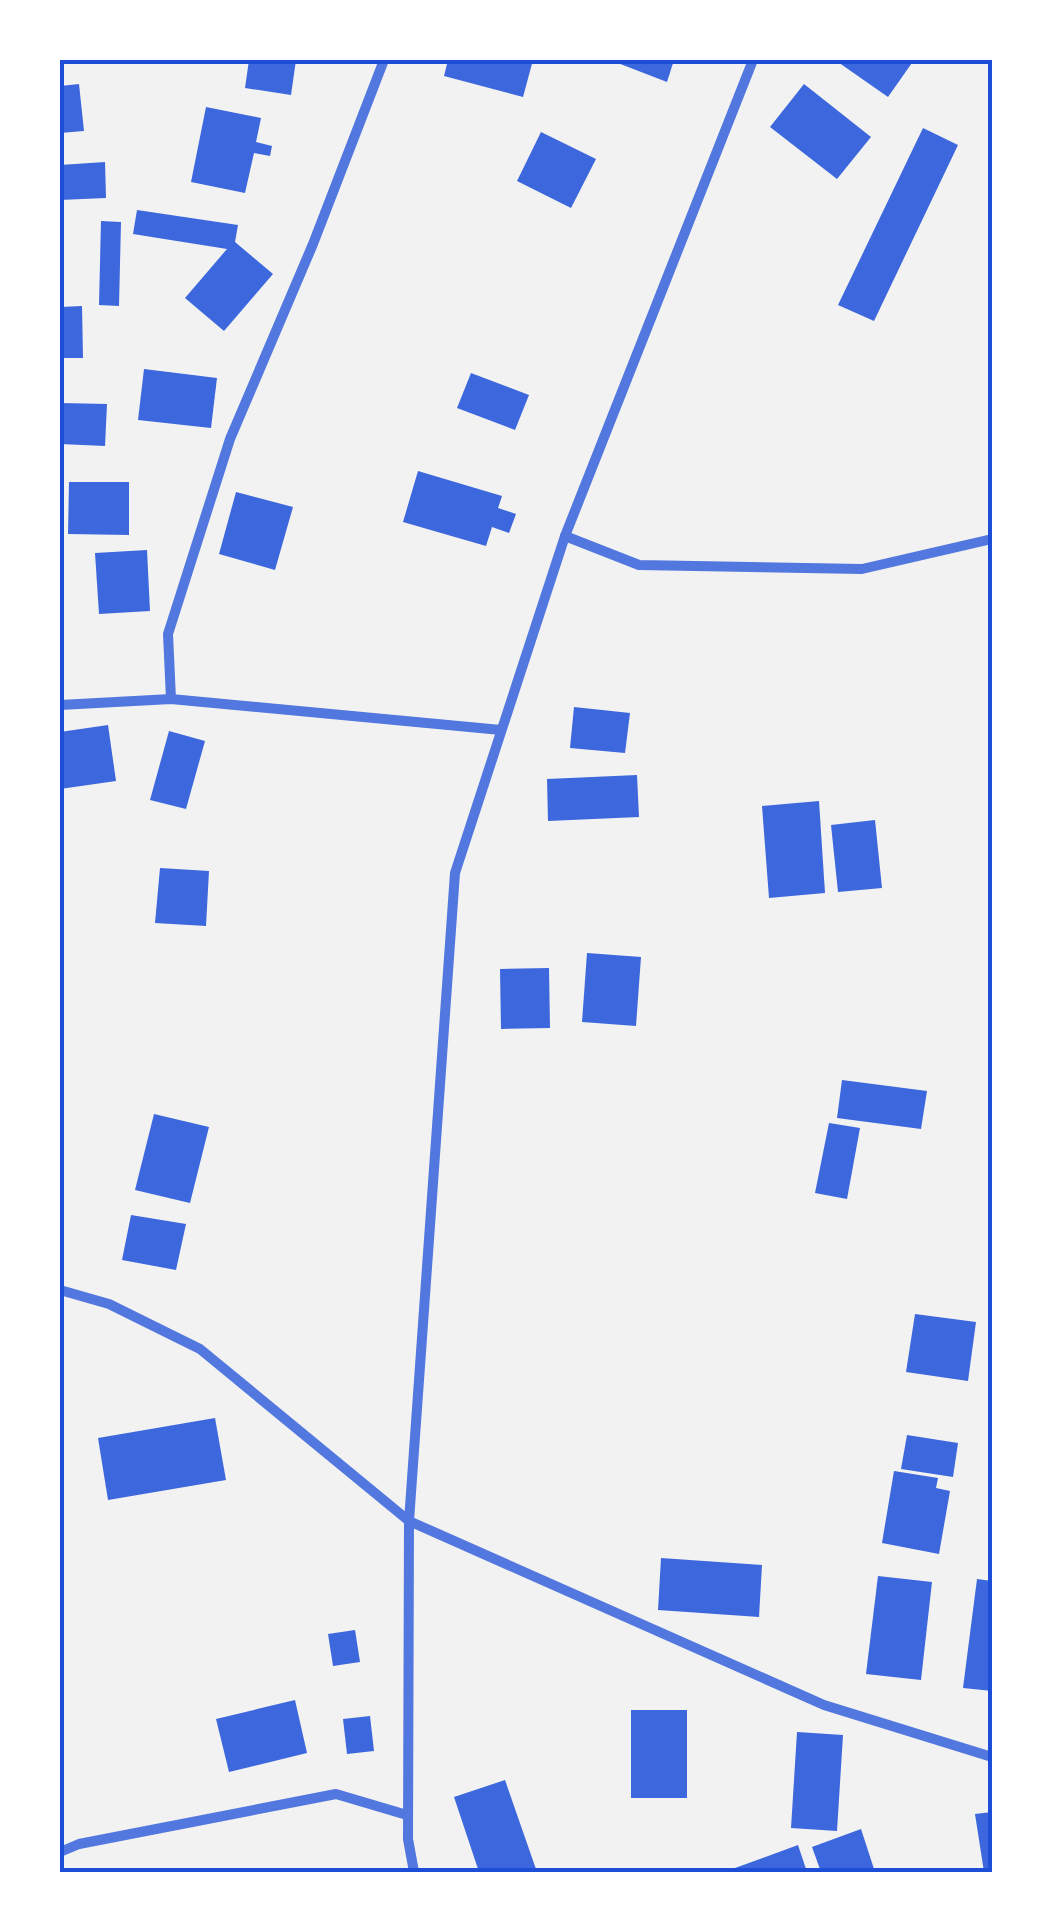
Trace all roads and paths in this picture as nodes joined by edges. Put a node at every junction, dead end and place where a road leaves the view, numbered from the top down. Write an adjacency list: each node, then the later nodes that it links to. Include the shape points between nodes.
1 (384, 60): 5 (street, via 230,440 168,634)
2 (753, 60): 3 (street)
3 (565, 536): 4 (street, via 639,565 862,569); 7 (street)
4 (992, 539)
5 (171, 699): 6 (street); 7 (street)
6 (60, 705)
7 (501, 730): 9 (street, via 455,874)
8 (60, 1290): 9 (street, via 110,1304 200,1349)
9 (409, 1521): 10 (street, via 824,1705); 11 (street)
10 (992, 1757)
11 (408, 1815): 12 (street, via 336,1794); 13 (street)
12 (60, 1852)
13 (414, 1872)

